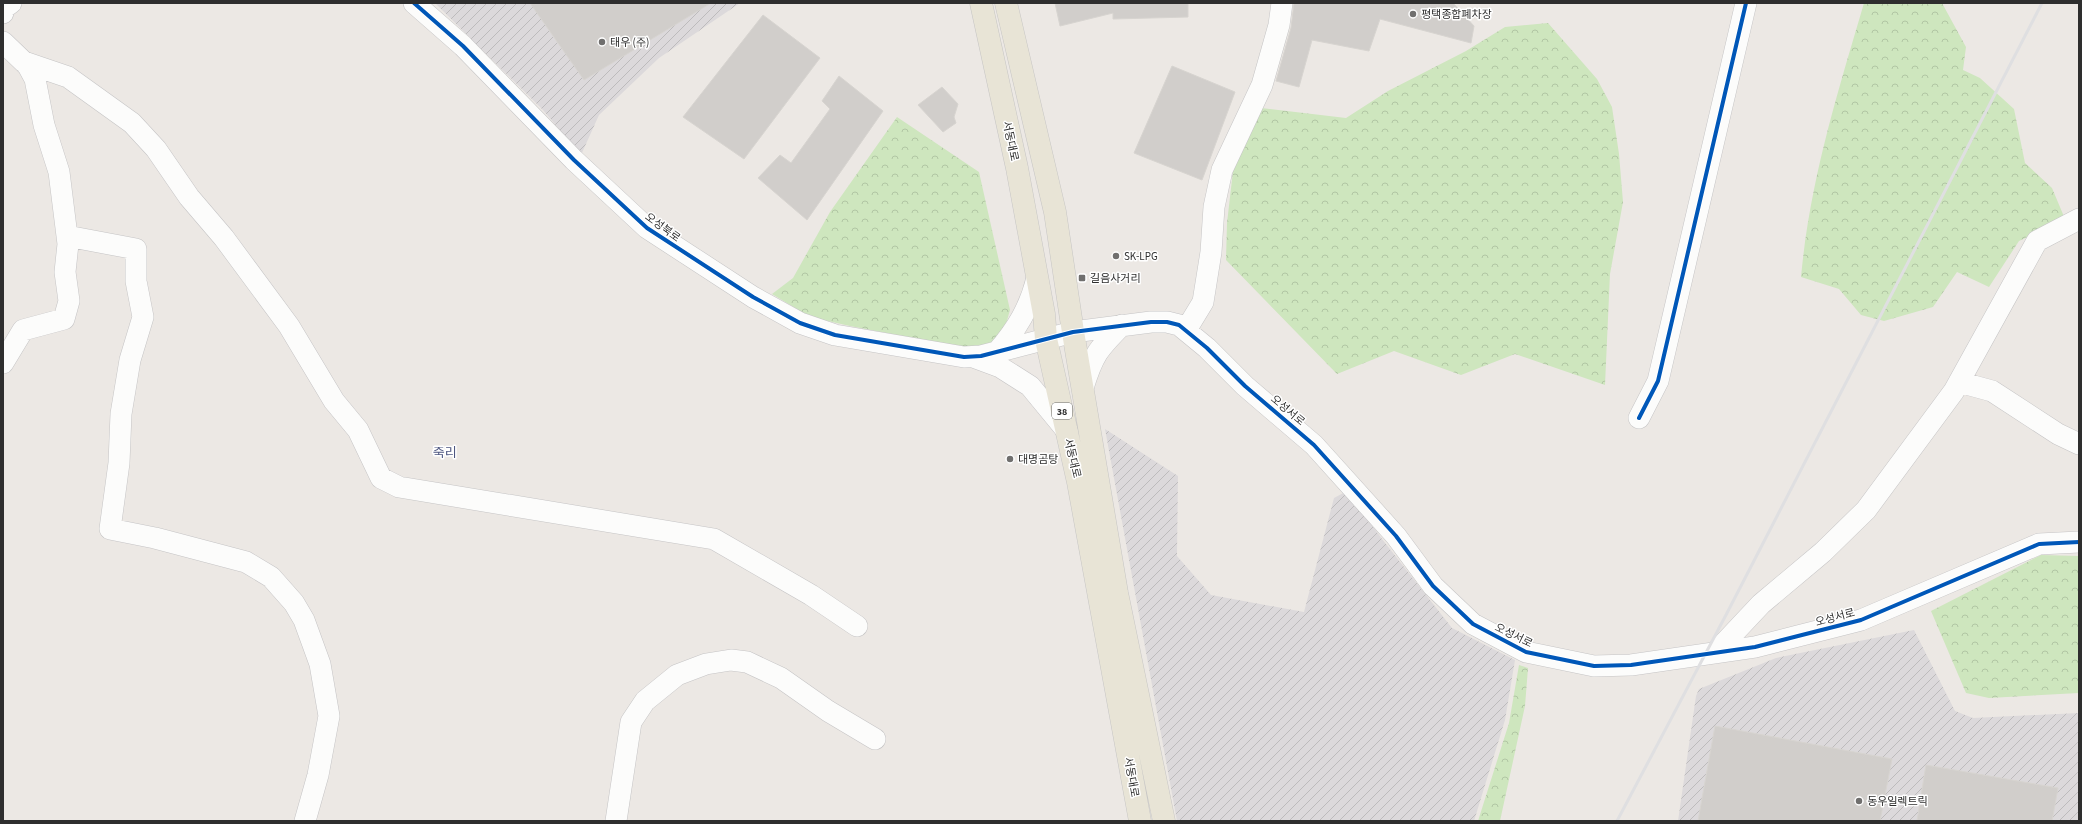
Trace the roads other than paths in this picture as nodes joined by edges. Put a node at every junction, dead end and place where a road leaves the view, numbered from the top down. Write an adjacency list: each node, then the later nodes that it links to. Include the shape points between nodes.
1 (11, 3): 7 (street, via 4,8)
2 (414, 3): 18 (street, 오성북로, via 463,46 574,160 647,228 753,297 800,323 835,335)
3 (981, 3): 12 (main road, 서동대로 / 38)
4 (1006, 3): 15 (main road, 서동대로 / 38, via 1055,212)
5 (1282, 3): 14 (street, via 1279,25 1262,85 1222,170 1214,207 1211,252 1203,302)
6 (1746, 3): 22 (street, via 1658,381)
7 (3, 13)
8 (3, 42): 9 (street)
9 (24, 62): 11 (street, via 35,78 44,125 59,172); 26 (street, via 68,77 132,123 156,149 289,326 334,401 358,430 381,478 399,487 714,539 811,595)
10 (2079, 219): 20 (street, via 2038,241)
11 (67, 236): 19 (street, via 65,272 69,301 64,319 23,330); 29 (street, via 136,249 136,281 143,317 130,360 121,414 119,463 110,529 246,562 271,577 294,603 304,620 320,664 329,716 318,775)
12 (1037, 278): 16 (main road, 서동대로 / 38); 17 (street, via 1024,315 1015,331)
13 (1122, 325): 14 (street, 오성서로, via 1167,322); 15 (street, 오성서로); 21 (street, via 1098,350 1091,362)
14 (1186, 330): 27 (street, 오성서로, via 1245,386 1314,445 1391,530 1433,586 1473,624 1526,652 1594,666 1631,665)
15 (1073, 332): 16 (street, 오성서로); 21 (main road, 서동대로 / 38)
16 (1046, 339): 17 (street, 오성서로); 23 (main road, 서동대로 / 38)
17 (997, 352): 18 (street, 오성서로)
18 (969, 357): 23 (street, via 1000,367 1030,386)
19 (3, 363)
20 (1959, 382): 24 (street, via 1992,391 2058,434); 27 (street, via 1866,510 1823,552 1761,604)
21 (1083, 388): 32 (main road, 서동대로 / 38, via 1117,593)
22 (1639, 418)
23 (1067, 431): 31 (main road, 서동대로 / 38)
24 (2079, 444)
25 (2079, 542): 27 (street, 오성서로, via 2038,544 1861,620 1755,647)
26 (857, 626)
27 (1715, 653)
28 (875, 739): 30 (street, via 828,712 781,678 748,662 731,660 706,664 677,675 646,701 631,722)
29 (305, 821)
30 (616, 821)
31 (1140, 821)
32 (1164, 821)

